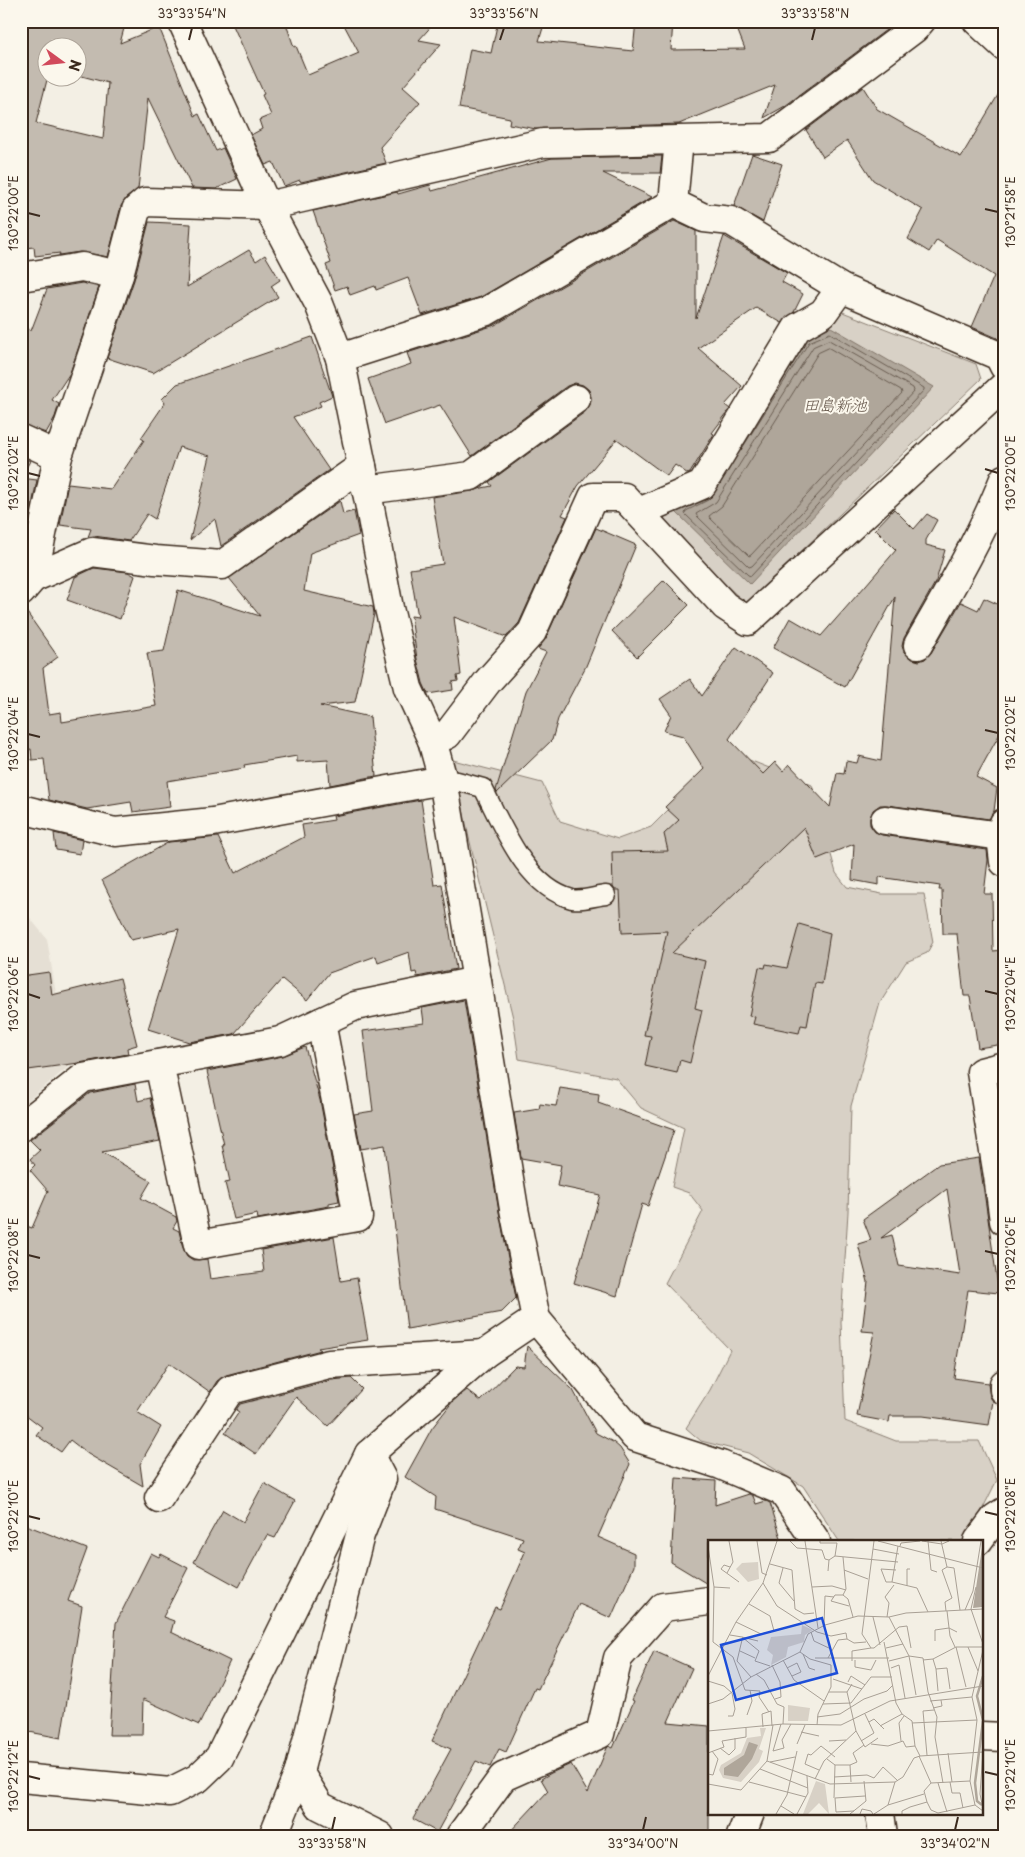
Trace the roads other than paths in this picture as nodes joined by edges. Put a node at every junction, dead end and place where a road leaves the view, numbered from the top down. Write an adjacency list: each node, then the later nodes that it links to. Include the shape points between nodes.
1 (182, 21): 7 (street)
2 (921, 21): 5 (street, via 769,138)
3 (977, 21): 4 (street)
4 (1004, 46)
5 (679, 140): 6 (street); 7 (street, via 543,143)
6 (673, 203): 10 (street, via 704,218 731,221); 11 (street, via 487,311)
7 (267, 206): 8 (street, via 146,202 136,210); 11 (street, via 319,304)
8 (119, 275): 9 (street, via 82,267); 16 (street)
9 (21, 276)
10 (841, 288): 12 (street, via 999,356); 19 (street, via 823,313 797,328 702,485)
11 (340, 358): 17 (street)
12 (1004, 366)
13 (1004, 386): 19 (street, via 748,621 725,606)
14 (576, 399): 17 (street, via 471,476)
15 (21, 439): 16 (street)
16 (58, 456): 20 (street)
17 (364, 478): 20 (street, via 222,565 92,552); 22 (street, via 388,608 408,688)
18 (1004, 479): 21 (street, via 956,578)
19 (639, 512): 22 (street, via 624,497 593,497 532,632 446,735)
20 (27, 585)
21 (918, 645)
22 (432, 740): 23 (street)
23 (443, 780): 24 (street, via 213,822 115,832); 27 (lane, via 483,788 521,860 552,891 574,900); 28 (street)
24 (21, 810)
25 (885, 820): 26 (street)
26 (1003, 840)
27 (606, 895)
28 (477, 981): 29 (street, via 355,1006); 34 (street, via 514,1209)
29 (321, 1022): 30 (street, via 280,1041); 30 (street, via 358,1217 198,1245)
30 (160, 1064): 32 (street, via 84,1078)
31 (1004, 1066): 33 (street, via 981,1072)
32 (21, 1128)
33 (1004, 1221)
34 (536, 1319): 35 (street); 41 (street, via 635,1437 721,1465 782,1491)
35 (484, 1354): 38 (street); 39 (street, via 329,1364 230,1390)
36 (1004, 1384): 37 (street)
37 (1004, 1390)
38 (369, 1454): 46 (street, via 382,1479 360,1535); 47 (street, via 219,1758 198,1778 170,1792)
39 (158, 1498)
40 (1004, 1512): 42 (street, via 995,1518)
41 (815, 1540)
42 (979, 1540)
43 (708, 1601): 52 (street, via 663,1607 618,1658 600,1734 503,1778)
44 (982, 1736): 45 (street)
45 (1004, 1737)
46 (299, 1772): 50 (street); 51 (street, via 320,1806)
47 (21, 1778)
48 (750, 1814): 53 (street)
49 (880, 1814): 54 (street)
50 (273, 1836)
51 (380, 1836)
52 (460, 1836)
53 (741, 1836)
54 (883, 1836)

